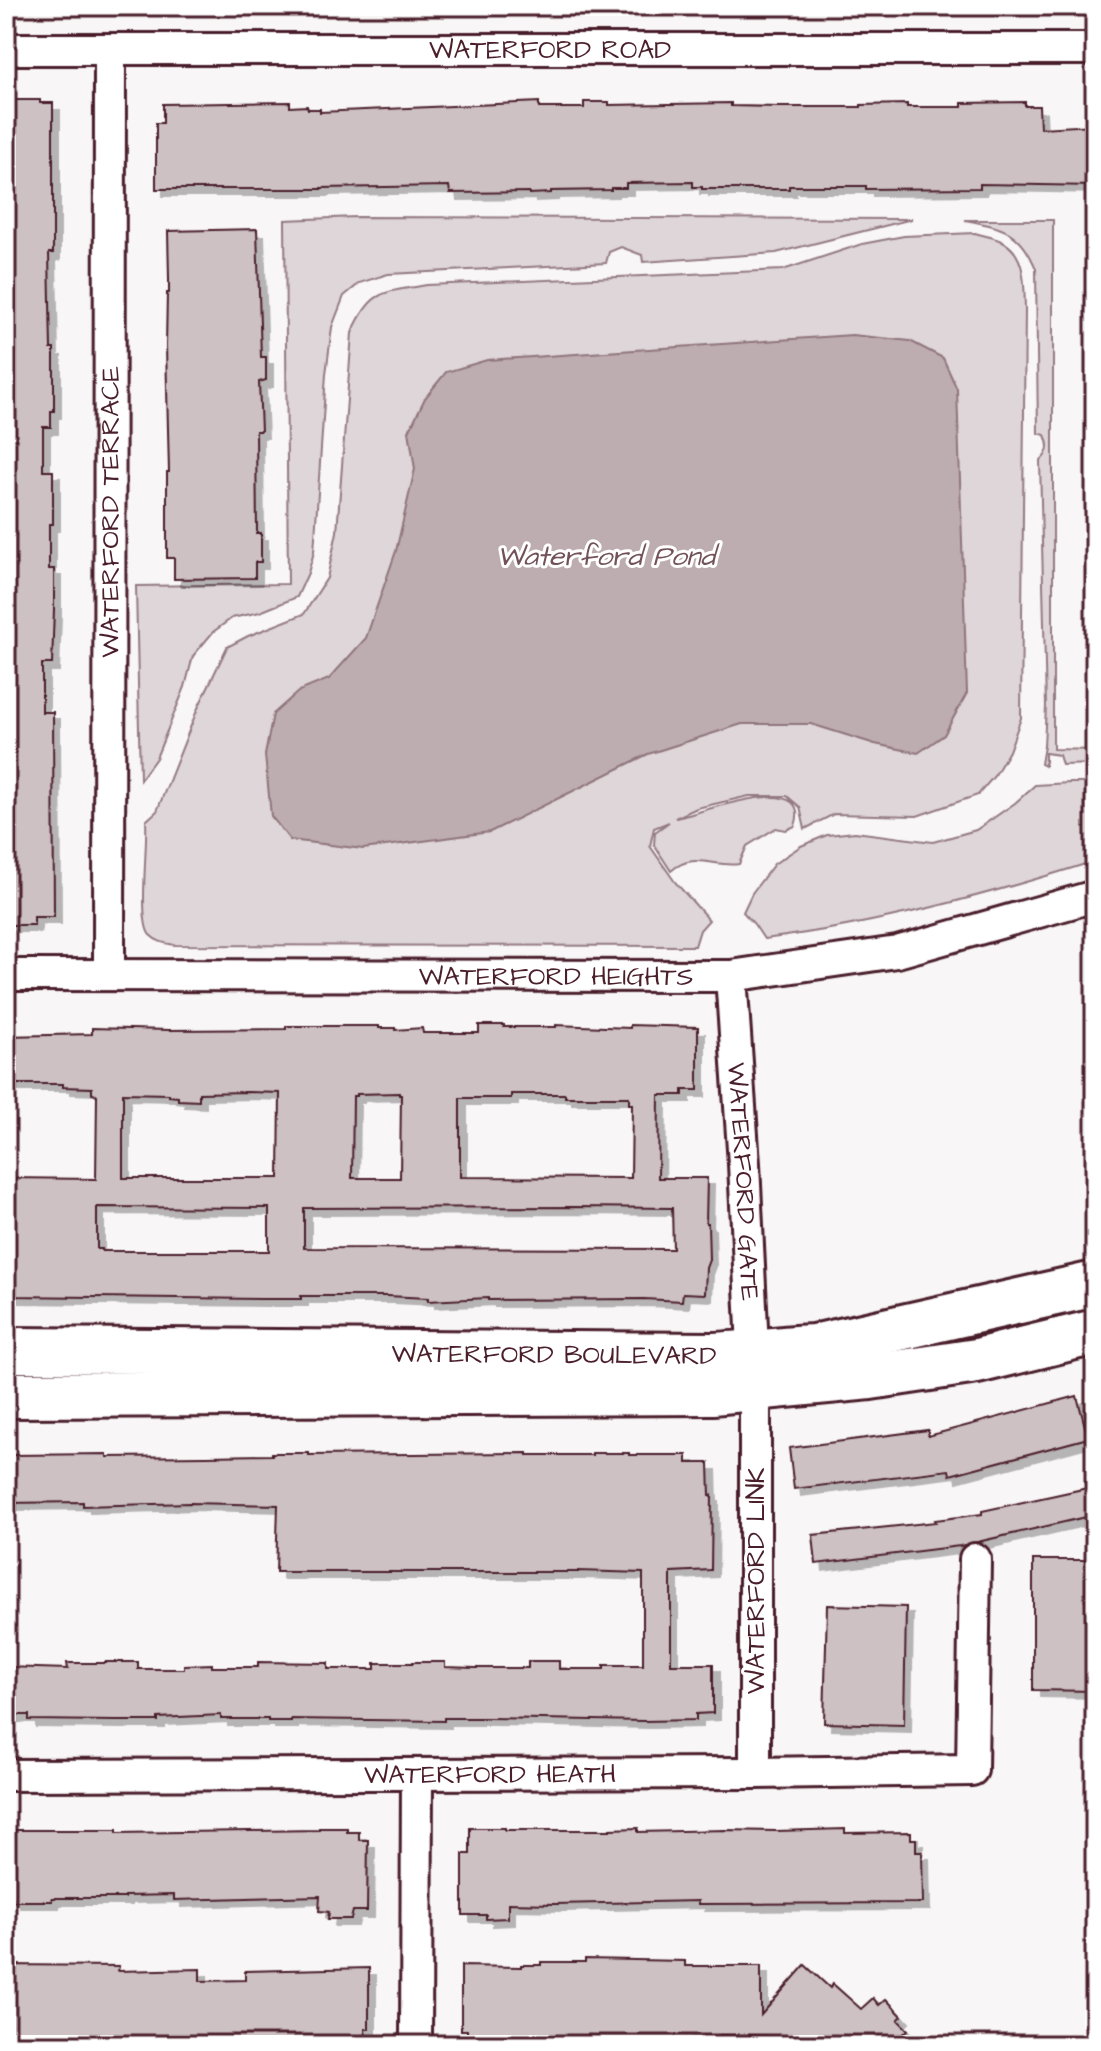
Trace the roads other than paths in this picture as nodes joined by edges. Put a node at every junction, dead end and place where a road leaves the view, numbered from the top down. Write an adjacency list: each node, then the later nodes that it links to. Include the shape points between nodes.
1 (6, 49): 2 (street, WATERFORD ROAD)
2 (110, 49): 3 (street, WATERFORD ROAD); 5 (street, WATERFORD TERRACE)
3 (1095, 49)
4 (1095, 896): 7 (street, WATERFORD HEIGHTS, via 897,952)
5 (109, 974): 6 (street, WATERFORD HEIGHTS); 7 (street, WATERFORD HEIGHTS)
6 (6, 975)
7 (731, 976): 11 (street, WATERFORD GATE)
8 (1095, 1284): 11 (street, WATERFORD BOULEVARD, via 793,1348)
9 (1095, 1332): 11 (street, WATERFORD BOULEVARD, via 977,1361 870,1377)
10 (6, 1350): 11 (street, WATERFORD BOULEVARD, via 697,1355)
11 (754, 1371): 12 (street, WATERFORD BOULEVARD, via 712,1392); 14 (street, WATERFORD LINK)
12 (6, 1395)
13 (975, 1559): 14 (street, WATERFORD HEATH, via 972,1770)
14 (755, 1773): 16 (street, WATERFORD HEATH)
15 (6, 1775): 16 (street, WATERFORD HEATH)
16 (417, 1775): 17 (street)
17 (416, 2045)

